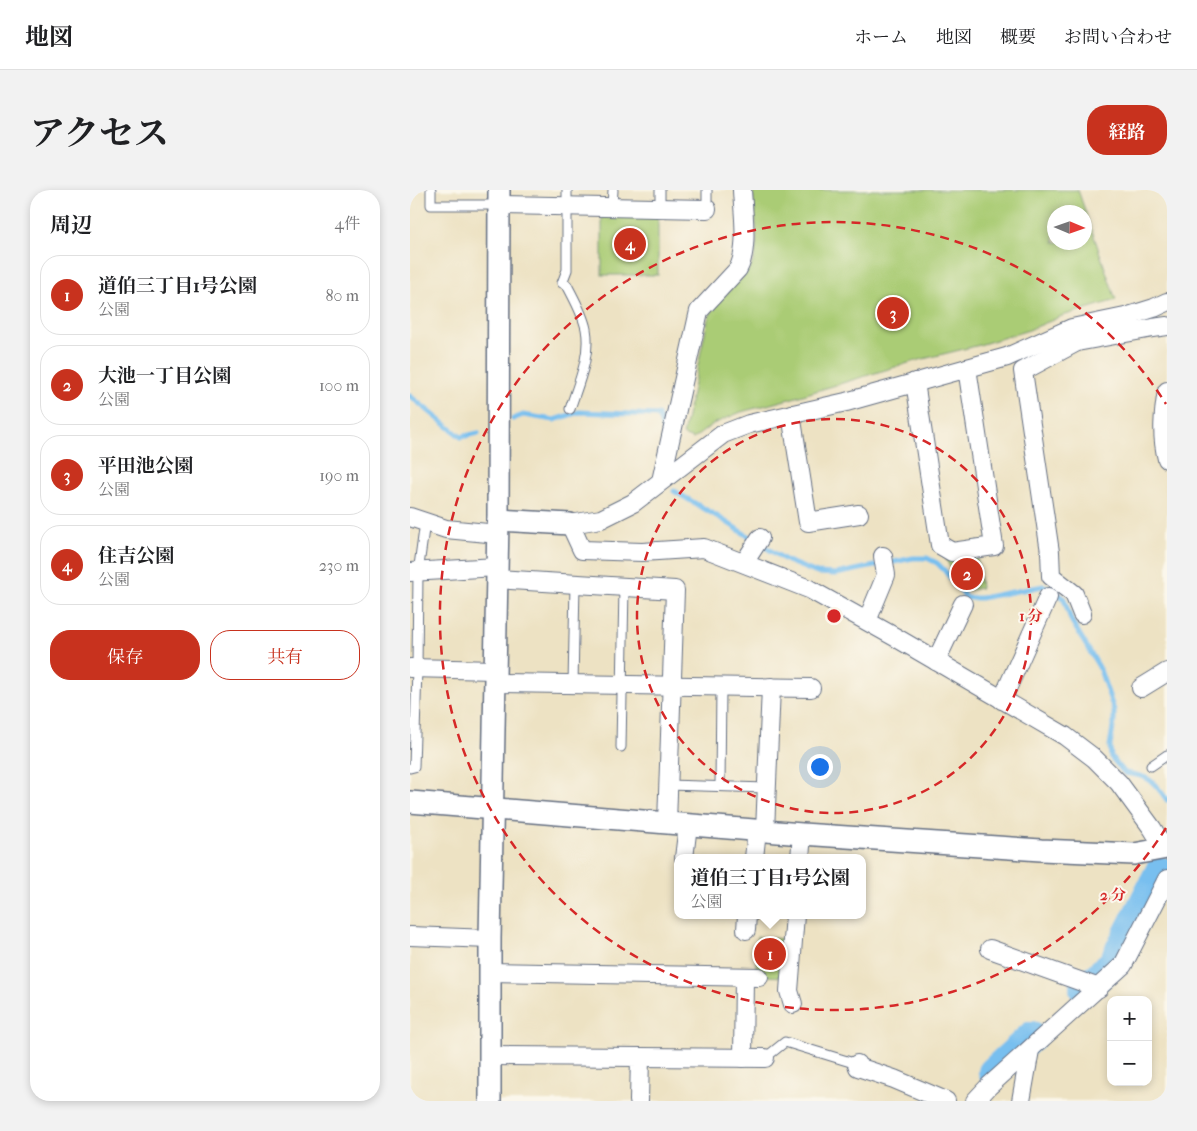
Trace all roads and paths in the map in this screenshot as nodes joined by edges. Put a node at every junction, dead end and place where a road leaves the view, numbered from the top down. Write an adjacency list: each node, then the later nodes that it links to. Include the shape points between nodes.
1 (432, 190): 4 (lane, via 431,205)
2 (707, 190): 8 (lane)
3 (742, 190): 18 (street, via 742,261 698,311)
4 (499, 198): 5 (street); 22 (street)
5 (567, 198): 6 (street); 15 (lane, via 567,270 562,284 567,286 578,307 586,327 587,342 586,357)
6 (612, 199): 7 (street)
7 (660, 199): 8 (street)
8 (707, 209)
9 (1167, 302): 11 (street)
10 (1167, 326): 11 (street)
11 (1074, 335): 12 (street); 30 (street, via 1023,371 1051,576 1074,594)
12 (967, 368): 13 (street); 13 (street, via 994,546 952,552 940,545)
13 (915, 382): 16 (street)
14 (1167, 391): 17 (street, via 1163,410 1163,445)
15 (570, 409)
16 (791, 414): 18 (street, via 723,434); 19 (street, via 808,522)
17 (1167, 459)
18 (661, 481): 21 (street, via 633,503 601,519)
19 (860, 514)
20 (417, 519): 22 (street, via 446,529); 24 (lane)
21 (570, 524): 22 (street); 31 (street, via 582,550 642,552 704,548 751,551 809,589)
22 (498, 527): 25 (street)
23 (883, 556): 31 (street, via 886,575)
24 (414, 572): 25 (street); 33 (lane)
25 (496, 573): 26 (street); 35 (street)
26 (575, 584): 27 (street); 36 (lane)
27 (624, 587): 37 (lane); 38 (street, via 675,590)
28 (1048, 597): 43 (street)
29 (963, 604): 32 (street)
30 (1082, 614)
31 (867, 621): 32 (street)
32 (936, 661): 43 (street)
33 (414, 668): 35 (street); 47 (lane, via 414,767)
34 (1167, 672): 42 (street)
35 (495, 676): 36 (street); 52 (street)
36 (573, 685): 37 (street)
37 (621, 685): 38 (street); 44 (lane)
38 (673, 686): 39 (street); 48 (street)
39 (721, 687): 40 (street); 49 (lane)
40 (771, 688): 41 (street); 50 (street)
41 (811, 688)
42 (1141, 688)
43 (1002, 700): 57 (street, via 1065,736 1094,758 1119,783)
44 (621, 747)
45 (1167, 756): 46 (lane)
46 (1151, 766)
47 (410, 768)
48 (668, 785): 49 (lane); 53 (street)
49 (720, 786): 50 (lane)
50 (767, 788): 55 (street)
51 (410, 802): 52 (street)
52 (492, 808): 53 (street); 64 (street)
53 (667, 823): 54 (street)
54 (688, 825): 55 (street); 58 (street)
55 (761, 831): 56 (street); 59 (street)
56 (802, 834): 57 (street, via 1113,854); 60 (street)
57 (1166, 849)
58 (684, 854)
59 (755, 854)
60 (800, 854)
61 (1167, 879): 67 (street, via 1123,965)
62 (796, 919): 68 (street, via 789,991)
63 (410, 936): 64 (street)
64 (490, 940): 66 (street)
65 (990, 949): 67 (street)
66 (490, 972): 70 (street); 72 (street, via 752,977)
67 (1093, 986): 69 (street)
68 (792, 1004)
69 (1030, 1050): 78 (street); 79 (street)
70 (491, 1056): 71 (street); 75 (street)
71 (640, 1057): 72 (street); 76 (street)
72 (743, 1058): 73 (street)
73 (765, 1058): 74 (lane, via 786,1042)
74 (857, 1064): 77 (street)
75 (490, 1101)
76 (639, 1101)
77 (946, 1101)
78 (975, 1101)
79 (1022, 1101)

